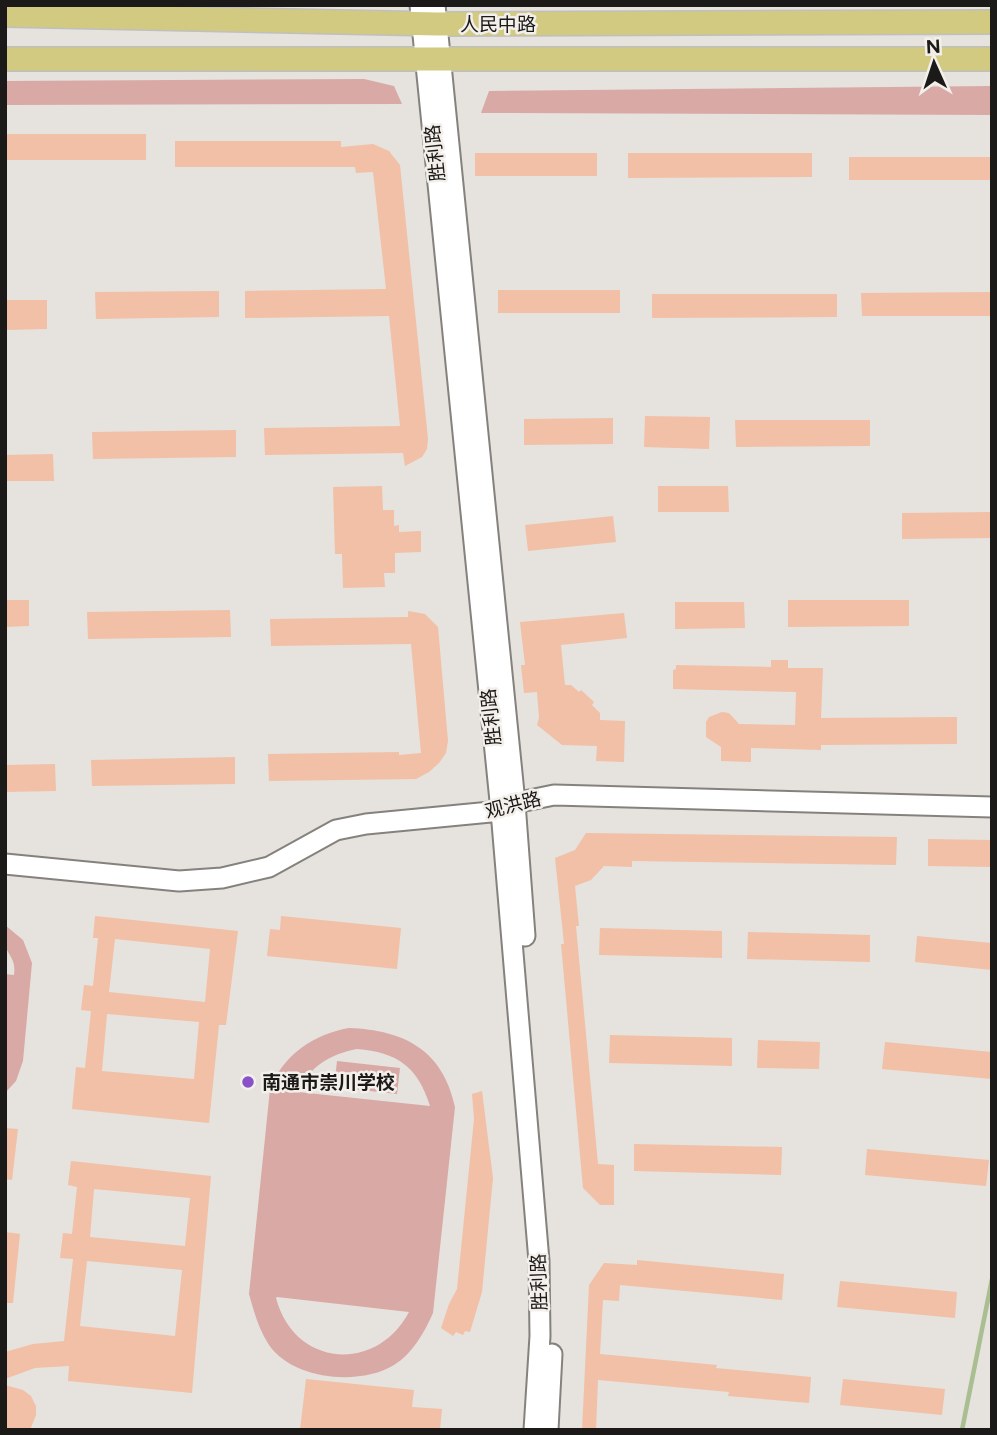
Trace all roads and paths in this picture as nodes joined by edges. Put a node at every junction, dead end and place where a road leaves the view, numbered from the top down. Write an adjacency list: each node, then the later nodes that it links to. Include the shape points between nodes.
1 (429, 14): 2 (main road, 人民中路); 3 (main road, 人民中路); 6 (street, 胜利路)
2 (5, 15)
3 (992, 22)
4 (5, 59): 6 (main road, 人民中路)
5 (992, 59): 6 (main road, 人民中路)
6 (434, 60): 7 (street, 胜利路)
7 (508, 807): 8 (street, 观洪路, via 554,795); 9 (street, 观洪路, via 337,830 268,867 222,878 179,881); 10 (street, 胜利路, via 539,1261); 11 (street, 胜利路, via 549,1263 552,1380)
8 (992, 807)
9 (5, 864)
10 (534, 1430)
11 (548, 1430)

